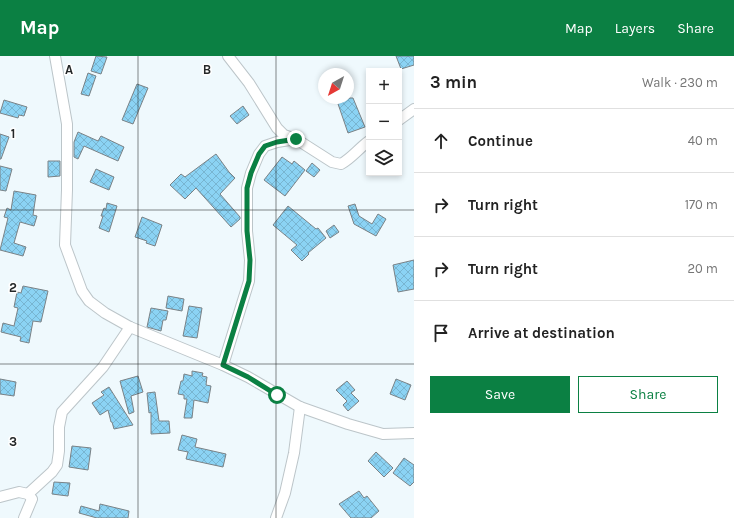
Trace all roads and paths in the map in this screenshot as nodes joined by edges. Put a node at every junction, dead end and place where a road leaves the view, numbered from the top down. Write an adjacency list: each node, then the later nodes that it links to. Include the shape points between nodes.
1 (55, 56): 7 (street, via 67,124 65,245 82,291 89,301)
2 (228, 56): 5 (street, via 249,83 277,128)
3 (414, 109): 4 (street)
4 (402, 118)
5 (296, 139): 6 (street, via 332,162 341,164); 8 (street, via 265,146 251,173 247,188 249,281)
6 (366, 143)
7 (130, 327): 8 (street); 11 (street, via 103,367 62,412 57,465)
8 (223, 365): 9 (street)
9 (300, 407): 10 (street, via 383,434); 14 (street, via 294,453)
10 (414, 433)
11 (28, 494): 12 (street, via 19,492); 13 (street, via 32,499)
12 (0, 497)
13 (24, 518)
14 (276, 518)

